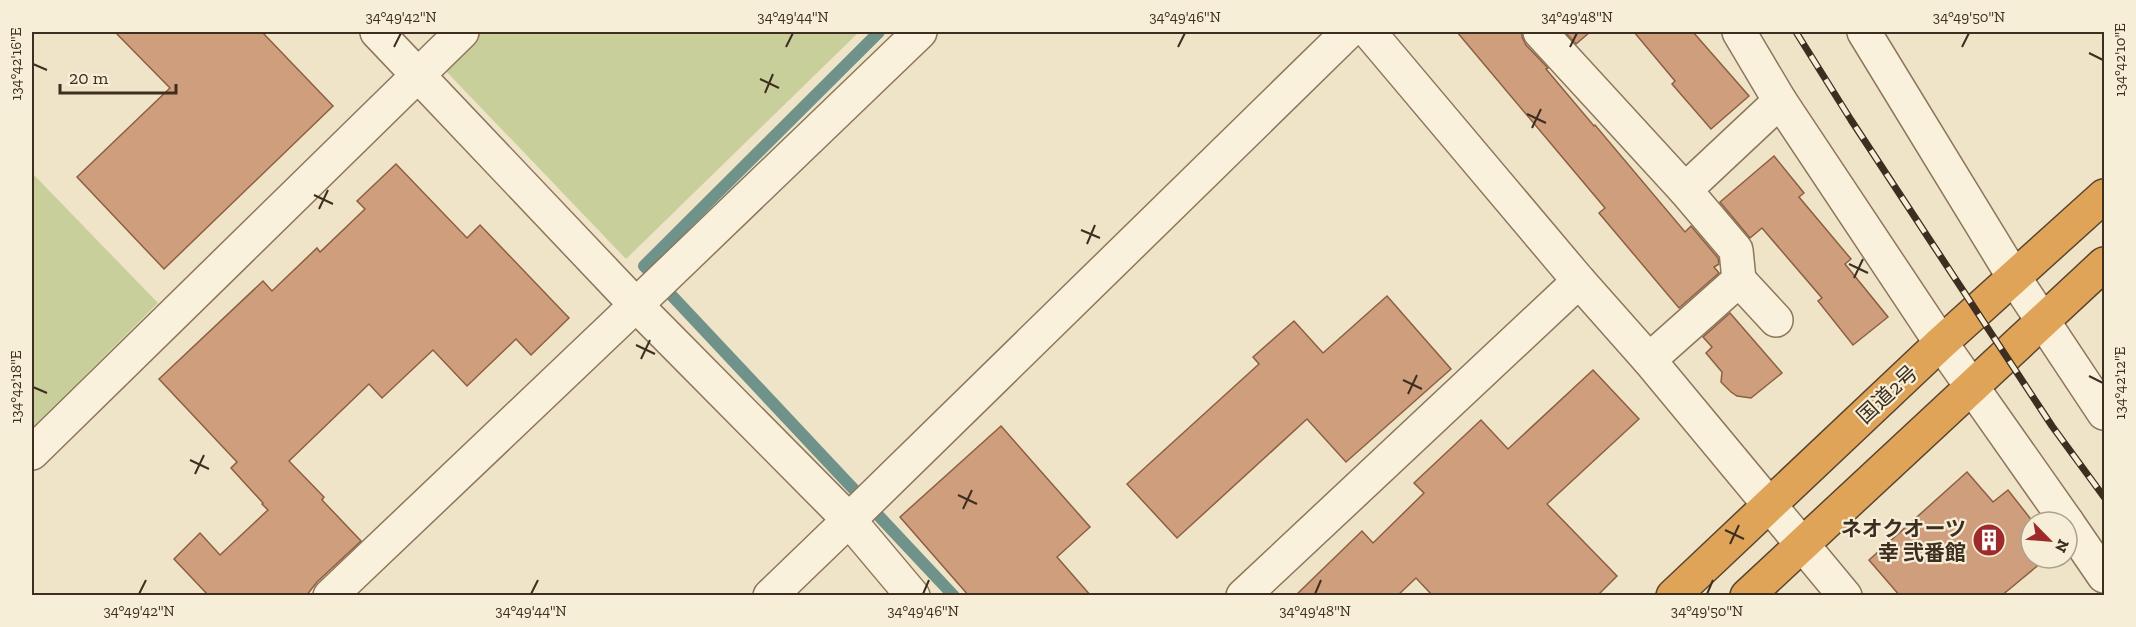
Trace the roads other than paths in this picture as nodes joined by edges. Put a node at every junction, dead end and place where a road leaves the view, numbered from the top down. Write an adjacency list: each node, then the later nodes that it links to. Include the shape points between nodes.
1 (377, 32): 9 (street)
2 (462, 32): 9 (street)
3 (1348, 32): 27 (street)
4 (1369, 32): 16 (street)
5 (1540, 32): 11 (street)
6 (1739, 32): 10 (street)
7 (1864, 32): 14 (street)
8 (910, 35): 17 (street)
9 (417, 75): 17 (street); 24 (street)
10 (1780, 101): 11 (street); 20 (street)
11 (1685, 190): 15 (street, via 1736,250)
12 (2104, 196): 14 (highway, 国道2号)
13 (2104, 264): 19 (highway)
14 (2015, 279): 19 (street); 20 (highway, 国道2号)
15 (1739, 280): 18 (street); 21 (street)
16 (1579, 281): 21 (street); 34 (street)
17 (636, 305): 27 (street); 31 (street)
18 (1776, 320)
19 (2042, 321): 22 (highway); 23 (street)
20 (1941, 343): 22 (street); 25 (highway, 国道2号)
21 (1649, 360): 25 (street)
22 (1972, 387): 26 (street); 29 (highway)
23 (2104, 413)
24 (32, 453)
25 (1770, 504): 29 (street); 35 (highway, 国道2号)
26 (2059, 510)
27 (849, 520): 32 (street); 33 (street)
28 (2079, 540): 30 (street)
29 (1803, 543): 36 (highway); 37 (street)
30 (2104, 576)
31 (330, 596)
32 (770, 596)
33 (914, 596)
34 (1243, 596)
35 (1673, 596)
36 (1748, 596)
37 (1845, 596)

